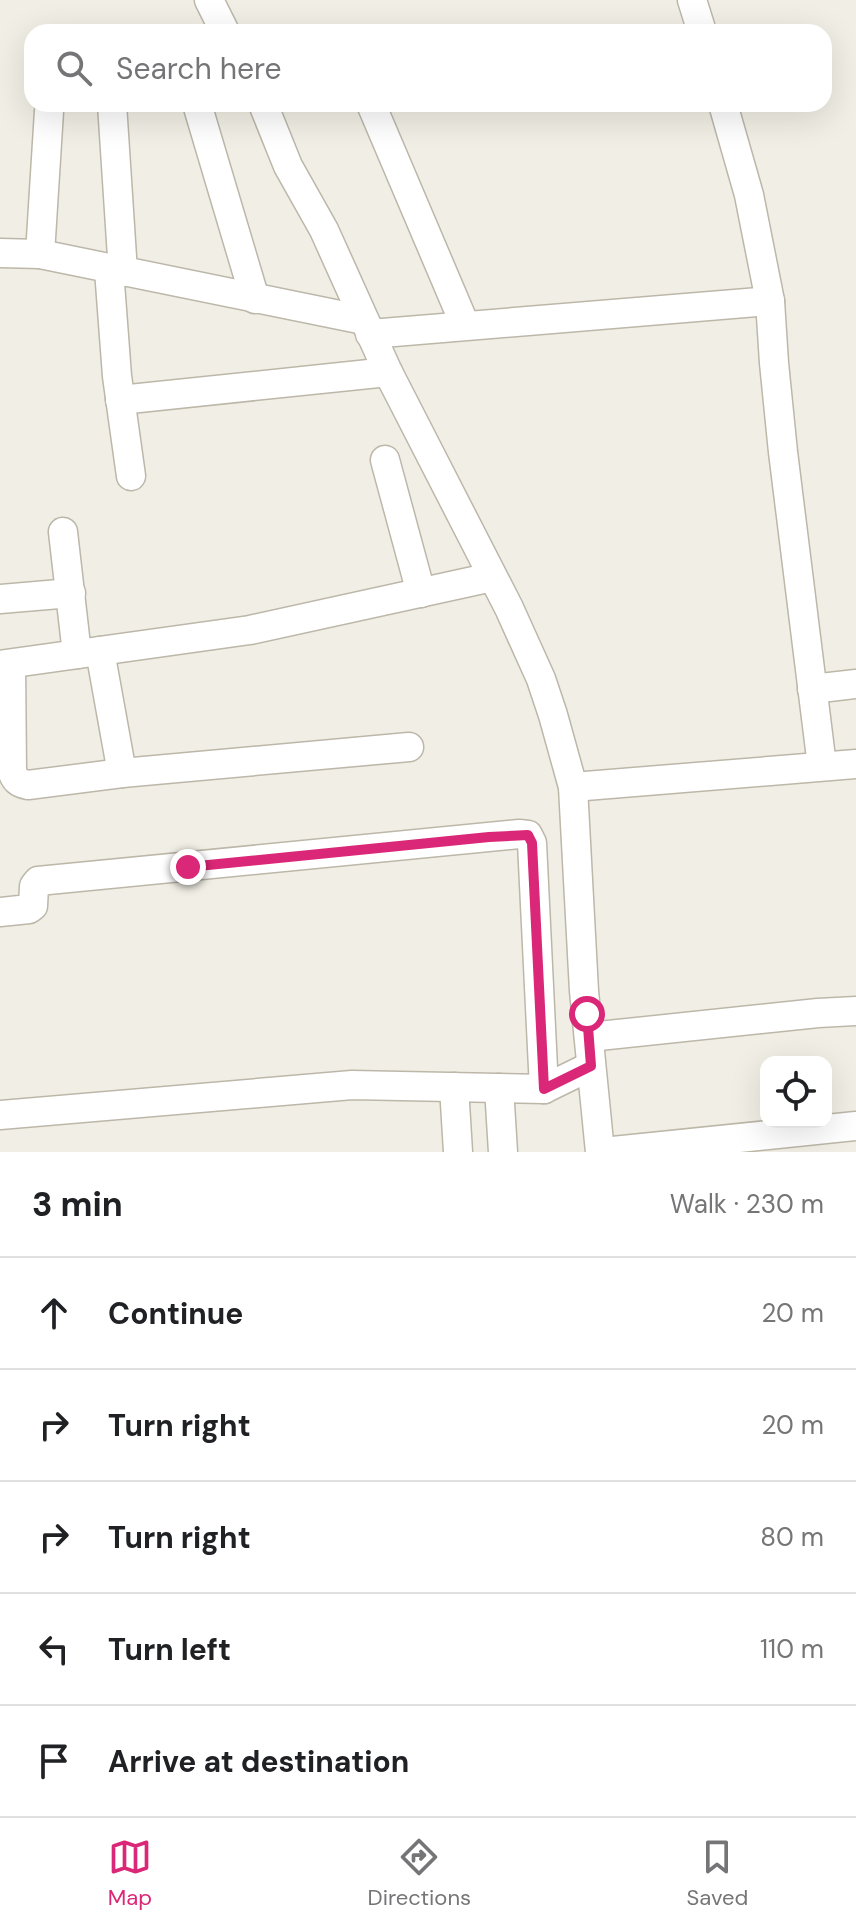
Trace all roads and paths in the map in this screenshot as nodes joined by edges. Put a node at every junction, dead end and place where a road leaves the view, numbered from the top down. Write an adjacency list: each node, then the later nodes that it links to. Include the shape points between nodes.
1 (209, 0): 3 (street)
2 (692, 0): 4 (street)
3 (221, 24)
4 (700, 24)
5 (49, 112): 12 (street)
6 (112, 112): 13 (street)
7 (199, 112): 14 (street)
8 (266, 112): 17 (street)
9 (374, 112): 16 (street)
10 (725, 112): 15 (street)
11 (0, 253): 12 (street)
12 (40, 254): 13 (street)
13 (116, 271): 14 (street); 19 (street)
14 (255, 299): 17 (street)
15 (770, 301): 16 (street); 30 (street)
16 (465, 325): 17 (street)
17 (367, 327): 18 (street)
18 (388, 372): 19 (street); 23 (street)
19 (120, 400): 21 (street)
20 (385, 460): 25 (street)
21 (131, 476)
22 (63, 532): 24 (street)
23 (492, 577): 25 (street); 35 (street, via 541,679)
24 (71, 593): 26 (street); 27 (street)
25 (421, 593): 27 (street, via 250,630)
26 (0, 599)
27 (89, 653): 28 (street); 34 (street)
28 (6, 664): 34 (street, via 15,780 28,785)
29 (856, 684): 30 (street)
30 (812, 689): 33 (street)
31 (409, 747): 34 (street)
32 (856, 764): 33 (street)
33 (822, 766): 35 (street)
34 (122, 773)
35 (573, 787): 38 (street)
36 (0, 912): 42 (street, via 33,906 38,881 528,835)
37 (856, 1011): 38 (street)
38 (589, 1037): 39 (street)
39 (591, 1066): 42 (street); 47 (street)
40 (454, 1087): 41 (street); 43 (street, via 352,1085); 45 (street)
41 (499, 1088): 42 (street); 46 (street)
42 (544, 1089)
43 (0, 1115)
44 (856, 1126): 47 (street)
45 (458, 1152)
46 (503, 1152)
47 (601, 1152)

